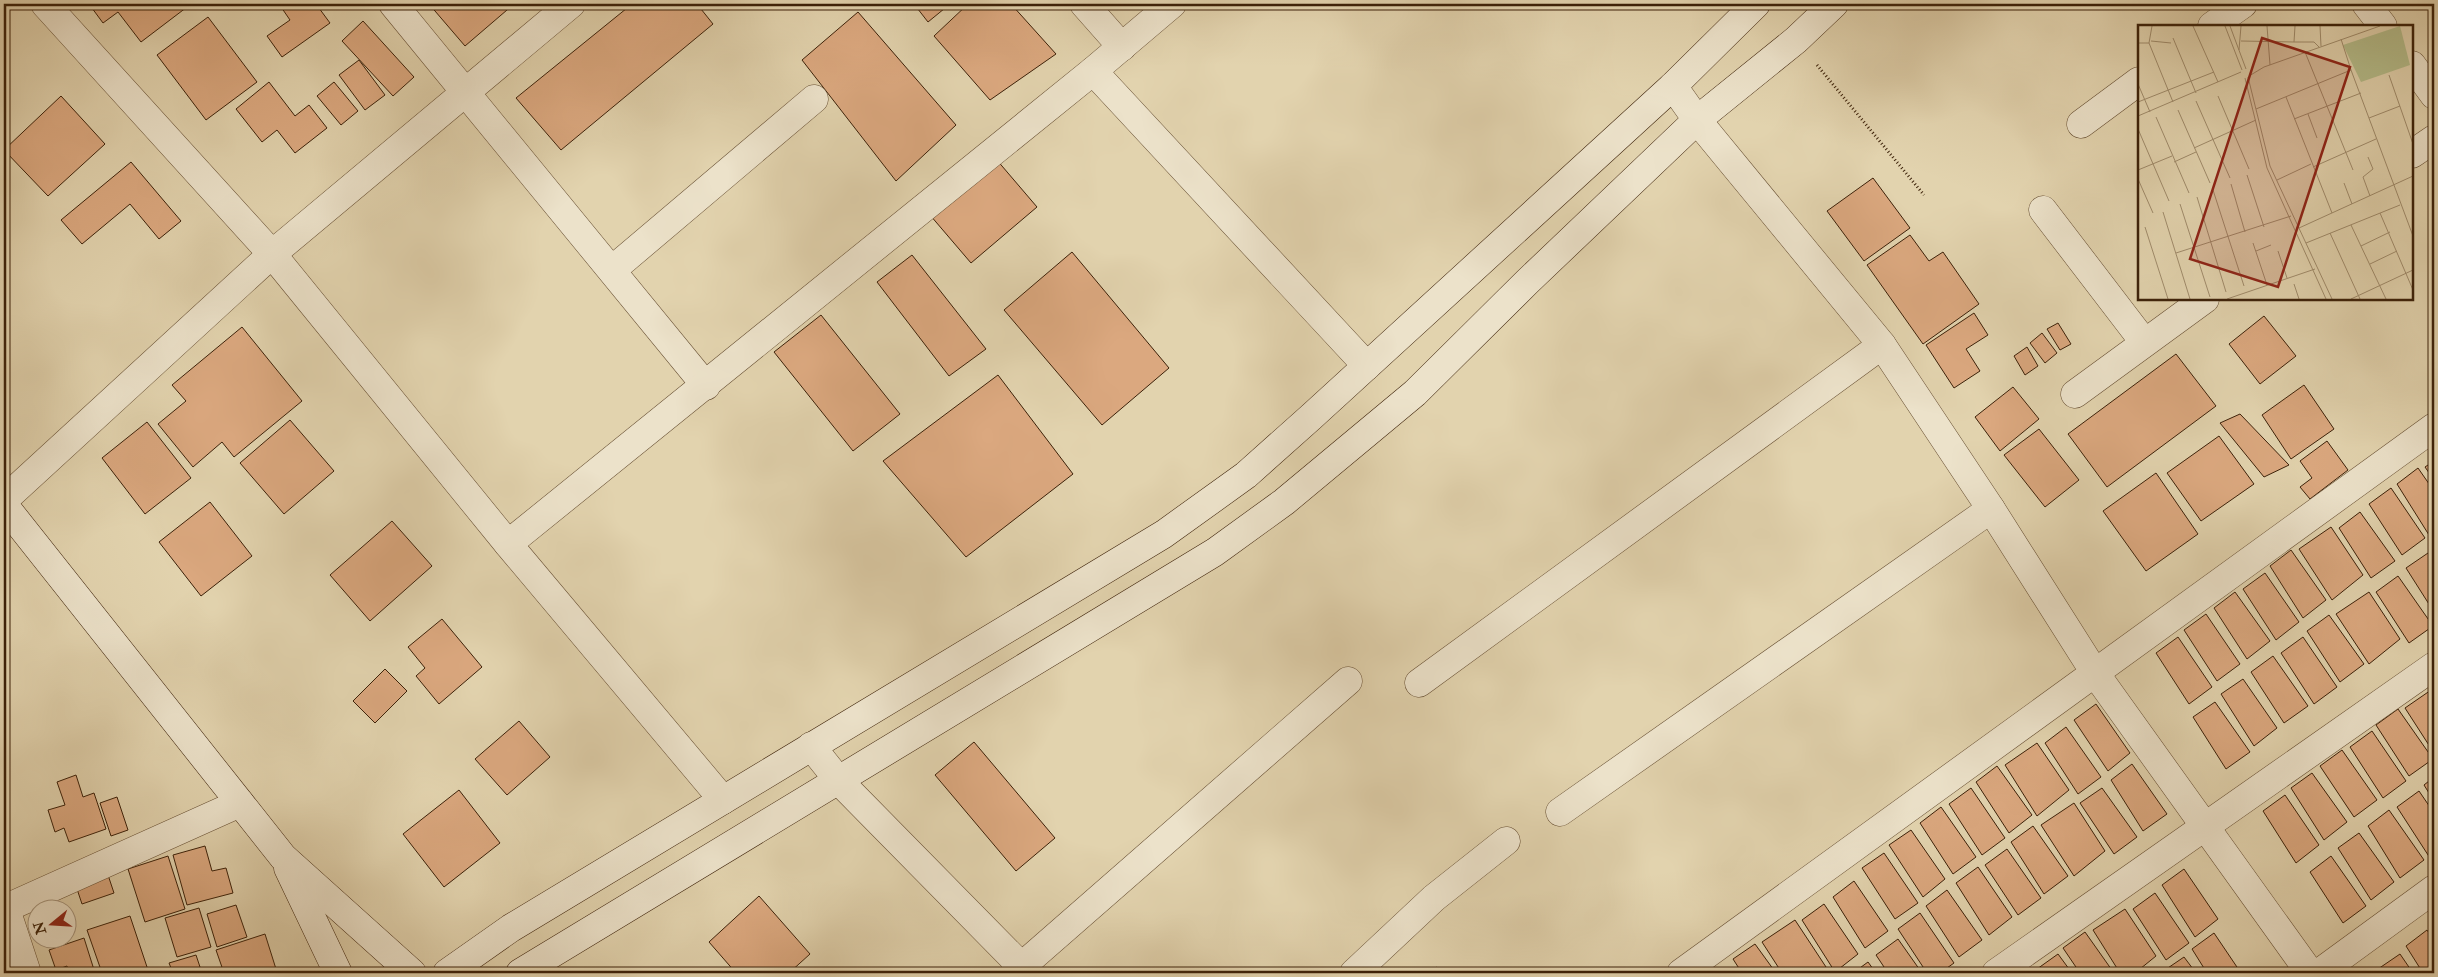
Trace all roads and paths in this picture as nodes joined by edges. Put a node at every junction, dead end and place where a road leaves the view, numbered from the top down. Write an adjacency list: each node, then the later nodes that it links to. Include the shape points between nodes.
1 (45, 4): 27 (street)
2 (393, 4): 18 (street)
3 (571, 4): 18 (street)
4 (1084, 4): 13 (street)
5 (1172, 4): 13 (street)
6 (1756, 4): 17 (street)
7 (1834, 4): 12 (street)
8 (2243, 4): 10 (street)
9 (2366, 4): 11 (street)
10 (2213, 25)
11 (2382, 25)
12 (1796, 40): 21 (street); 25 (path)
13 (1122, 47): 15 (street)
14 (2413, 66): 19 (street)
15 (1093, 71): 32 (street); 33 (street)
16 (2138, 82): 22 (street)
17 (1673, 86): 21 (street); 32 (street)
18 (465, 92): 27 (street); 28 (street)
19 (2434, 95)
20 (814, 99): 28 (street)
21 (1697, 120): 31 (street); 45 (street, via 1415,393 1284,502 1215,552)
22 (2081, 124)
23 (2434, 139): 24 (street)
24 (2413, 153)
25 (1924, 195)
26 (2043, 210): 30 (street)
27 (272, 254): 36 (street); 39 (street)
28 (612, 270): 33 (street)
29 (2204, 300): 30 (street)
30 (2144, 342): 34 (street)
31 (1882, 345): 38 (street); 43 (street)
32 (1367, 366): 44 (street, via 1246,475 1164,534)
33 (706, 386): 39 (street)
34 (2075, 394)
35 (2434, 427): 41 (street)
36 (4, 500)
37 (4, 505): 47 (street)
38 (1991, 509): 41 (street); 48 (street)
39 (508, 544): 46 (street)
40 (2434, 666): 49 (street)
41 (2095, 673): 49 (street); 61 (street)
42 (1348, 681): 54 (street)
43 (1419, 683)
44 (811, 746): 45 (street); 46 (street)
45 (839, 781): 54 (street); 59 (street)
46 (723, 800): 58 (street, via 511,928)
47 (240, 804): 51 (street); 53 (street)
48 (1560, 812)
49 (2204, 825): 62 (street); 63 (street)
50 (1506, 841): 60 (street, via 1434,898)
51 (282, 857): 56 (street); 57 (street)
52 (2434, 890): 64 (street)
53 (4, 907): 55 (street)
54 (1022, 971)
55 (27, 973)
56 (338, 973)
57 (412, 973)
58 (447, 973)
59 (520, 973)
60 (1354, 973)
61 (1681, 973)
62 (1996, 973)
63 (2310, 973)
64 (2319, 973)

